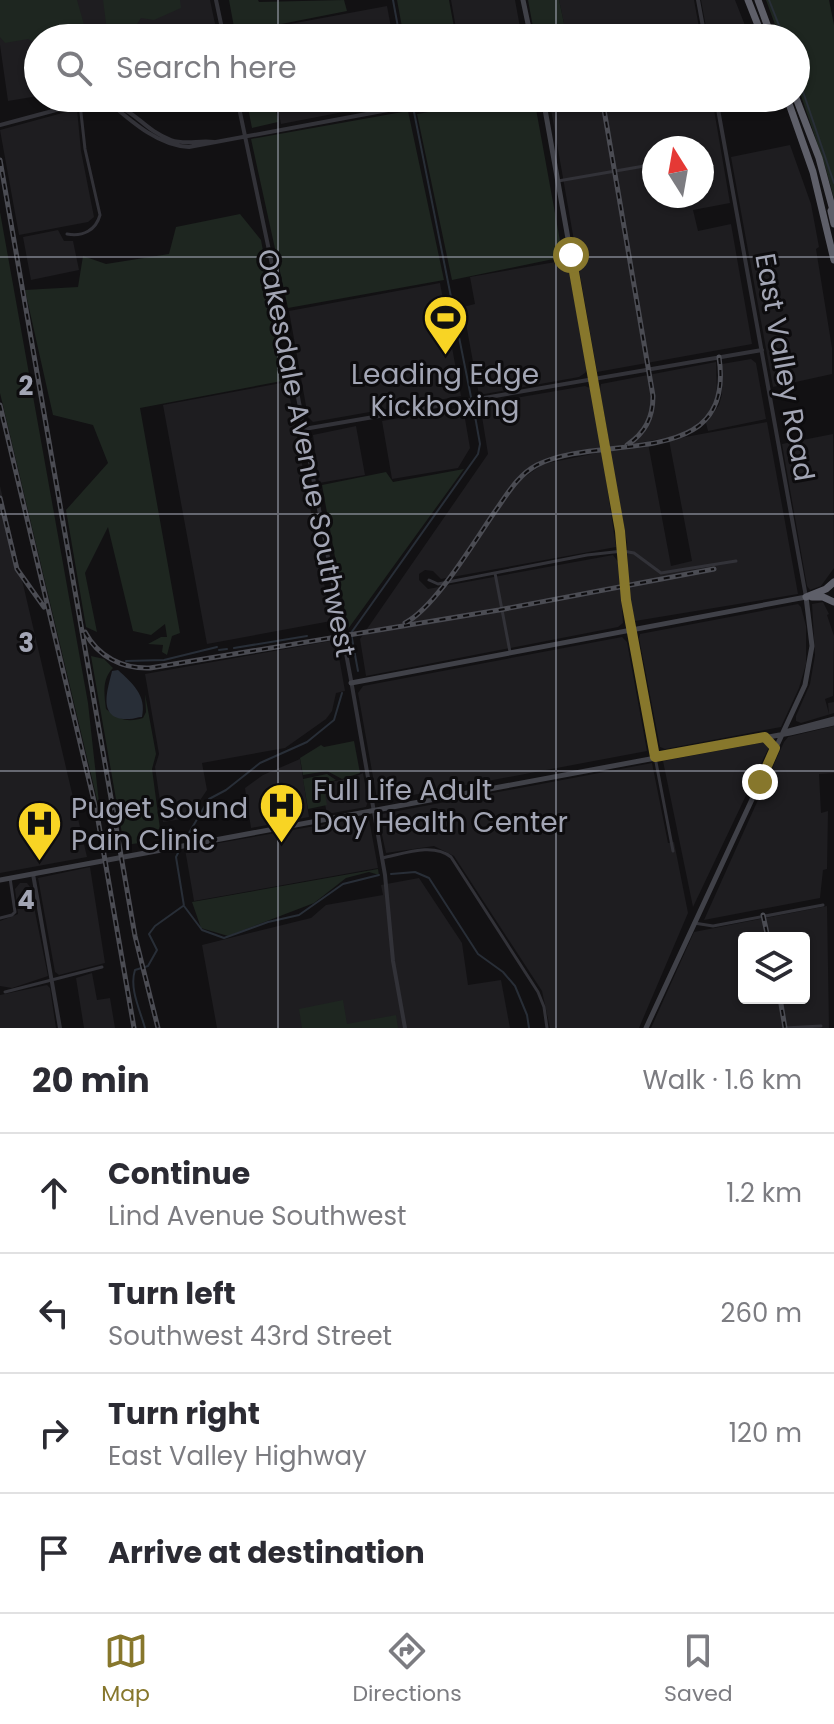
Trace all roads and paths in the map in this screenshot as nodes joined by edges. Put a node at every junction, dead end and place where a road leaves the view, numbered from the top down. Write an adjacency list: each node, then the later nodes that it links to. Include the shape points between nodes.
1 (216, 0): 6 (street)
2 (523, 0): 7 (main road)
3 (698, 0): 8 (street)
4 (748, 0): 9 (highway)
5 (758, 0): 10 (highway)
6 (221, 24)
7 (528, 24)
8 (702, 24)
9 (757, 24)
10 (767, 24)
11 (50, 112): 20 (street)
12 (81, 112): 27 (street, via 100,215 90,231)
13 (122, 112): 21 (street, via 170,144 194,147)
14 (240, 112): 21 (street, Oakesdale Avenue Southwest)
15 (377, 112): 21 (street)
16 (546, 112): 24 (main road)
17 (719, 112): 29 (street, East Valley Road)
18 (792, 112): 28 (highway)
19 (801, 112): 22 (highway)
20 (0, 125)
21 (245, 136): 31 (street, Oakesdale Avenue Southwest)
22 (814, 147): 25 (highway); 26 (highway)
23 (642, 166): 24 (street)
24 (558, 181): 30 (main road)
25 (834, 214)
26 (834, 224)
27 (67, 234)
28 (834, 260)
29 (762, 350): 30 (street); 37 (street, East Valley Road)
30 (593, 379): 31 (street); 32 (main road)
31 (304, 429): 41 (street, Oakesdale Avenue Southwest)
32 (623, 551): 33 (street, via 661,573); 34 (street); 39 (main road)
33 (736, 561)
34 (495, 573): 35 (street, via 438,584); 40 (street)
35 (429, 580)
36 (834, 582): 37 (highway)
37 (806, 597): 38 (highway); 39 (main road); 42 (main road, East Valley Road, via 811,660)
38 (834, 602)
39 (631, 630): 40 (main road); 48 (main road)
40 (510, 653): 41 (main road)
41 (351, 683): 49 (street, Oakesdale Avenue Southwest)
42 (791, 714): 44 (main road); 45 (main road, East Valley Road)
43 (834, 721): 44 (main road); 45 (main road)
44 (803, 727): 45 (main road)
45 (782, 734): 46 (main road); 47 (main road, East Valley Road)
46 (765, 737): 47 (main road); 48 (main road)
47 (775, 748): 57 (main road, East Valley Road)
48 (655, 757): 49 (main road); 50 (street)
49 (373, 809): 51 (street, Oakesdale Avenue Southwest); 52 (main road)
50 (673, 851)
51 (382, 858): 63 (street, Oakesdale Avenue Southwest); 64 (street, via 432,849 451,857 538,992)
52 (33, 874): 53 (main road); 59 (street)
53 (10, 878): 54 (main road); 56 (street, via 15,913)
54 (0, 880)
55 (823, 905): 57 (street, via 713,926)
56 (0, 918)
57 (694, 923): 65 (main road, East Valley Road)
58 (102, 967): 59 (street)
59 (52, 980): 60 (street); 62 (street)
60 (5, 992)
61 (821, 1026): 66 (street)
62 (60, 1028)
63 (405, 1028)
64 (547, 1028)
65 (646, 1028)
66 (785, 1028)

